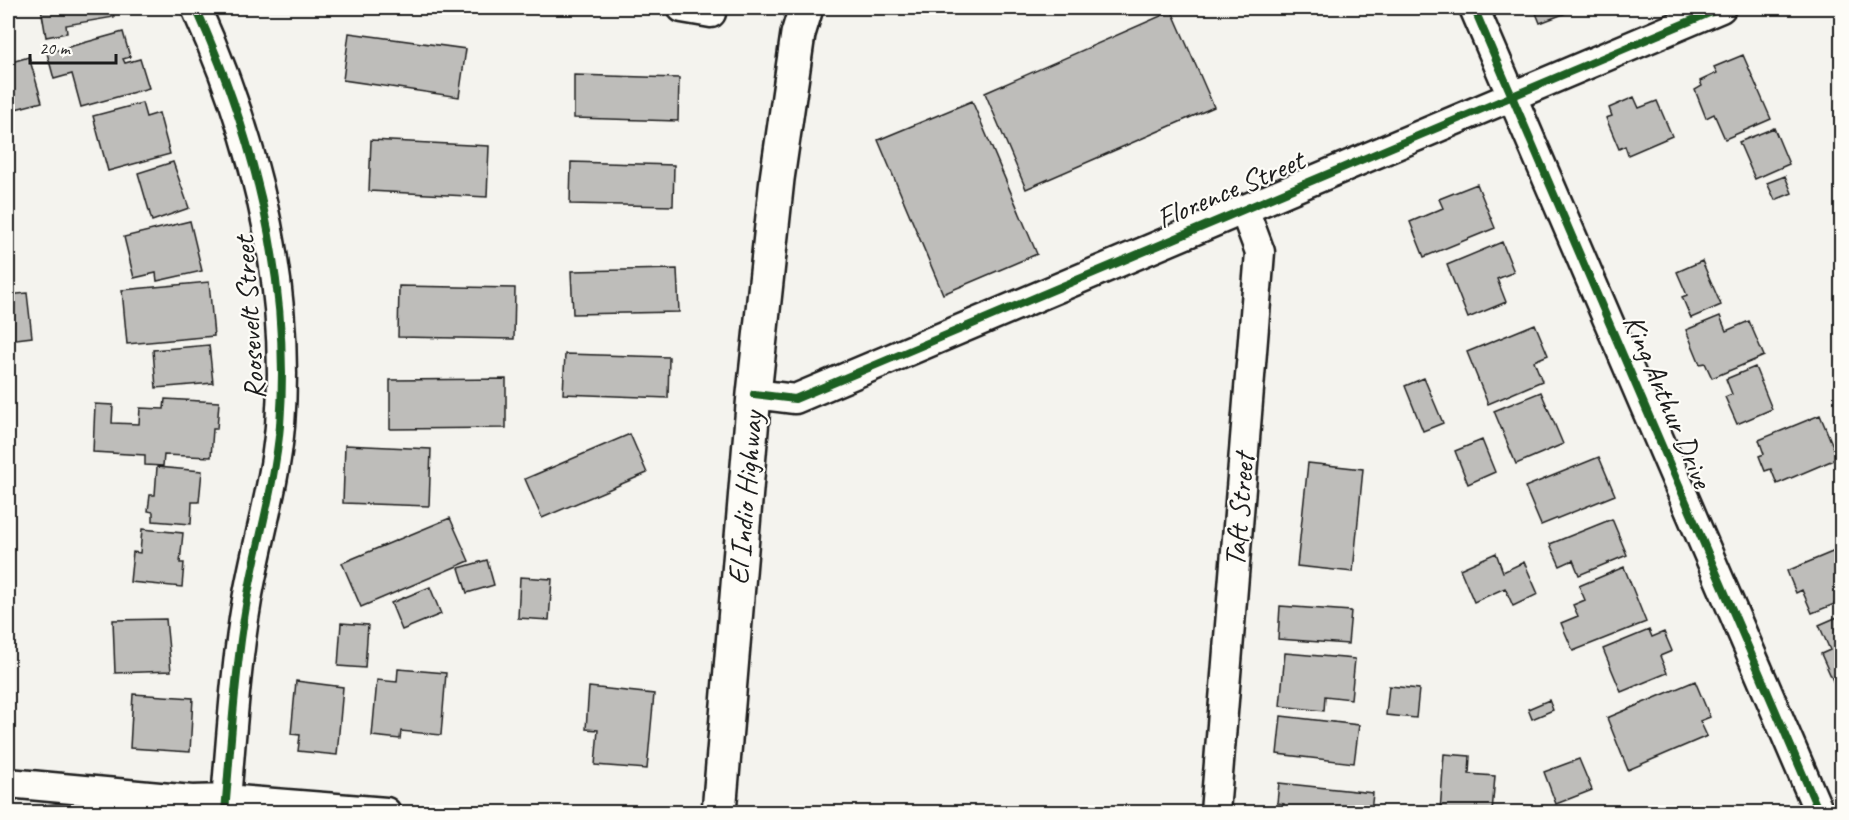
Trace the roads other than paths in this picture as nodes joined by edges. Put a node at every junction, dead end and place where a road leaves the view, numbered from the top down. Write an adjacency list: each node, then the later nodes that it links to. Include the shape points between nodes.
1 (195, 8): 11 (street, Roosevelt Street, via 235,106 261,188 275,269 282,352 274,476 247,599)
2 (682, 8): 6 (street)
3 (806, 8): 9 (main road, El Indio Highway, via 798,34 777,179)
4 (1474, 8): 7 (street, King Arthur Drive)
5 (1721, 8): 7 (street, Florence Street)
6 (711, 13)
7 (1511, 95): 8 (street, Florence Street); 16 (street, King Arthur Drive)
8 (1244, 209): 9 (street, Florence Street, via 795,399); 15 (street, Taft Street, via 1260,252)
9 (754, 394): 14 (main road, El Indio Highway)
10 (8, 783): 11 (street)
11 (226, 806): 13 (street)
12 (1842, 809): 17 (street)
13 (386, 813)
14 (719, 813)
15 (1215, 813)
16 (1819, 813)
17 (1833, 813)

